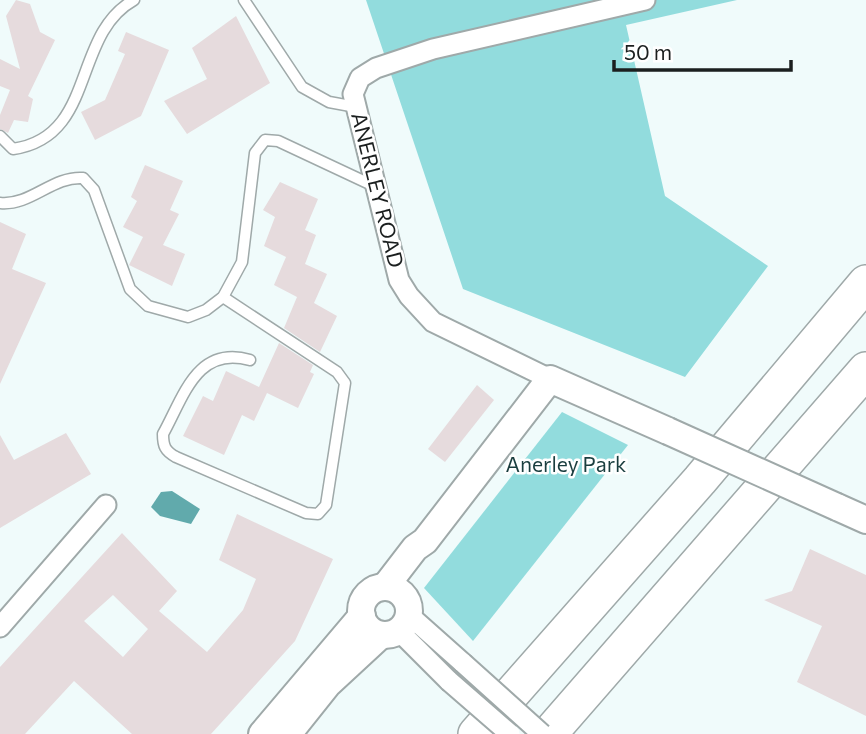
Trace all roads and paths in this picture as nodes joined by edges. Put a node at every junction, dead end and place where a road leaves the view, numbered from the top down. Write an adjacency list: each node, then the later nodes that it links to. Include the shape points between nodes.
1 (134, 0): 6 (lane, via 107,22 83,83 59,126 44,141)
2 (244, 0): 4 (lane, via 302,87 329,102)
3 (645, 0): 4 (street, ANERLEY ROAD, via 433,49 376,68 355,84)
4 (356, 107): 8 (street, ANERLEY ROAD)
5 (0, 136): 6 (lane)
6 (13, 149): 7 (lane)
7 (0, 152)
8 (374, 186): 11 (lane, via 278,141 265,140 255,153 242,262); 14 (street, ANERLEY ROAD, via 399,280 420,310 460,336)
9 (0, 203): 11 (lane, via 19,201 62,180 83,178 94,190 114,250 137,298 158,310 188,317)
10 (866, 283): 21 (highway)
11 (223, 297): 12 (lane, via 337,372 345,383 326,505 318,514 306,513 176,457 163,444 163,434 197,371 223,356)
12 (250, 360)
13 (866, 370): 24 (highway)
14 (550, 379): 16 (street, ANERLEY ROAD, bridge); 17 (street, via 425,541 425,555)
15 (106, 505): 19 (street)
16 (866, 520)
17 (395, 613): 18 (street, via 372,631); 18 (street, via 371,592 365,598); 20 (street, via 328,684); 22 (street, bridge, via 449,681); 23 (street, bridge, via 463,663)
18 (362, 616): 20 (street)
19 (0, 627)
20 (273, 732)
21 (476, 734)
22 (510, 734)
23 (542, 734)
24 (549, 734)

